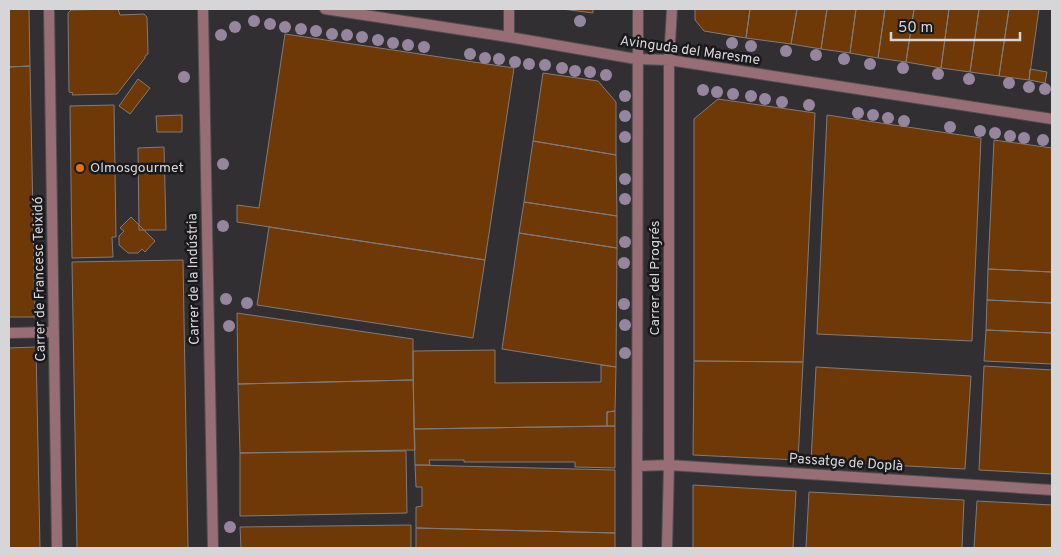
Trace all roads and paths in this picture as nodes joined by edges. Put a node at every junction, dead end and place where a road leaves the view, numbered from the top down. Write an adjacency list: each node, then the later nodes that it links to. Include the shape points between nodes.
1 (49, 9): 11 (street, Carrer de Francesc Teixidó)
2 (203, 9): 17 (street, Carrer de la Indústria)
3 (325, 9): 7 (street, Avinguda del Maresme)
4 (509, 9): 7 (street)
5 (638, 9): 8 (street, Carrer del Progrés)
6 (672, 9): 9 (street, Carrer del Progrés)
7 (509, 37): 8 (street, Avinguda del Maresme)
8 (636, 59): 9 (street, Avinguda del Maresme); 14 (street, Carrer del Progrés)
9 (669, 60): 10 (street, Avinguda del Maresme); 13 (street, Carrer del Progrés)
10 (1052, 119)
11 (54, 332): 12 (street); 16 (street, Carrer de Francesc Teixidó)
12 (9, 333)
13 (668, 465): 14 (street, Passatge de Doplà); 15 (street, Passatge de Doplà); 19 (street, Carrer del Progrés)
14 (638, 466): 18 (street, Carrer del Progrés)
15 (1052, 490)
16 (57, 548)
17 (213, 548)
18 (637, 548)
19 (667, 548)

